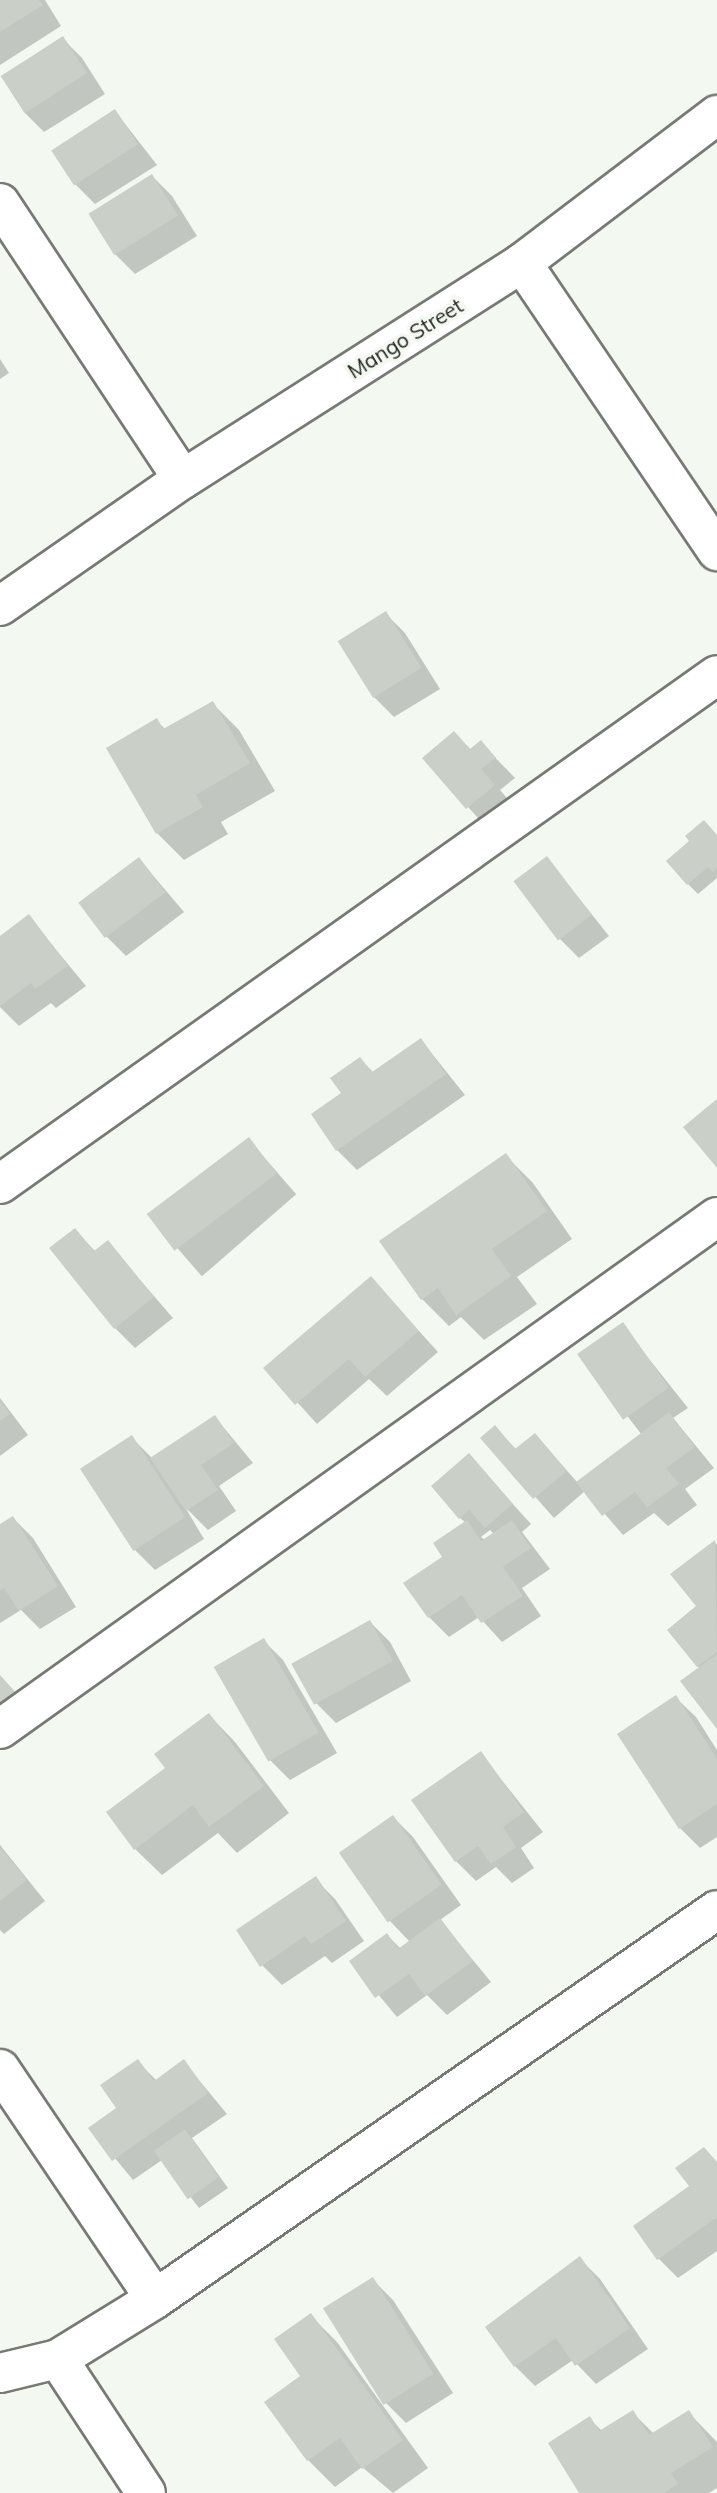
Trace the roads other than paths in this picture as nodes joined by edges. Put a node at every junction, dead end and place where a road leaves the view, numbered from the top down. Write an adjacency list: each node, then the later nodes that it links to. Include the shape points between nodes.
1 (717, 115): 3 (street, Mango Street)
2 (0, 203): 4 (street)
3 (523, 263): 4 (street, Mango Street); 5 (street)
4 (183, 479): 6 (street, Mango Street)
5 (717, 551)
6 (0, 606)
7 (717, 675): 8 (street)
8 (0, 1184)
9 (717, 1217): 10 (street)
10 (0, 1729)
11 (717, 1910): 13 (street)
12 (0, 2069): 13 (street)
13 (155, 2299): 14 (street)
14 (58, 2359): 15 (street); 16 (street)
15 (0, 2373)
16 (146, 2493)

